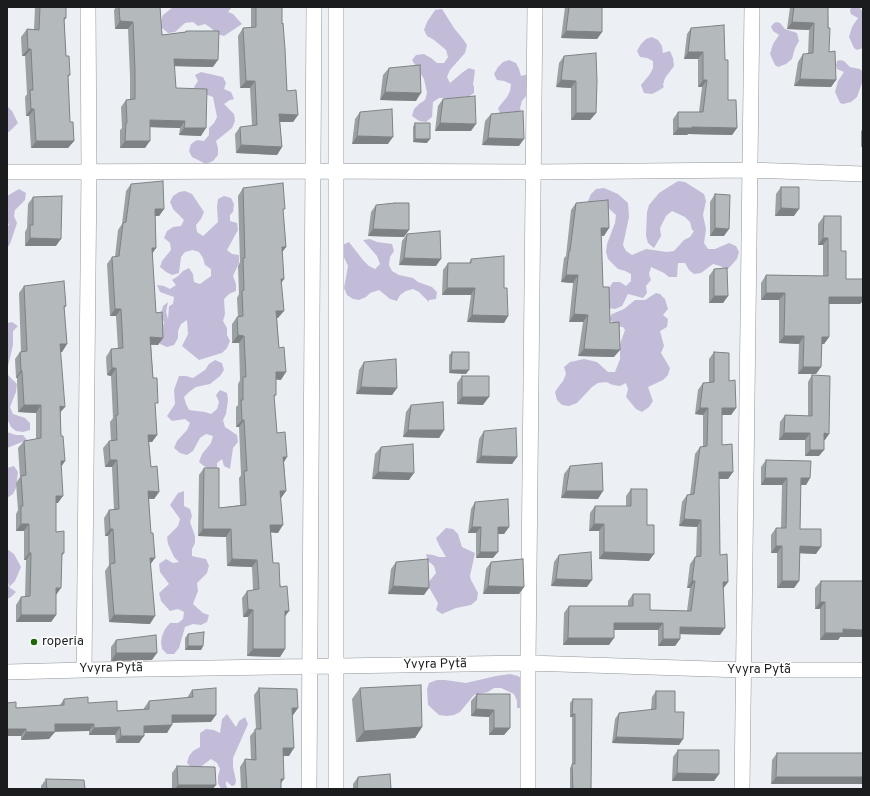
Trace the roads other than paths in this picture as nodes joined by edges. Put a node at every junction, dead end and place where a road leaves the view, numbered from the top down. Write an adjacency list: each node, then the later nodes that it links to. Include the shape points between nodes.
1 (88, 7): 10 (street)
2 (314, 7): 7 (street)
3 (336, 7): 8 (street)
4 (535, 7): 11 (street)
5 (752, 7): 6 (street)
6 (750, 170): 11 (street); 12 (street); 17 (street)
7 (312, 171): 8 (street); 10 (street); 14 (street)
8 (336, 171): 11 (street); 15 (street)
9 (7, 172): 10 (street)
10 (89, 172): 16 (street)
11 (533, 172): 13 (street)
12 (863, 174)
13 (528, 663): 15 (street, Yvyra Pytã); 17 (street, Yvyra Pytã); 22 (street)
14 (309, 667): 15 (street, Yvyra Pytã); 16 (street, Yvyra Pytã); 20 (street)
15 (336, 667): 21 (street)
16 (84, 670): 19 (street, Yvyra Pytã)
17 (743, 670): 18 (street, Yvyra Pytã); 23 (street)
18 (863, 670)
19 (7, 672)
20 (309, 789)
21 (336, 789)
22 (528, 789)
23 (742, 789)

